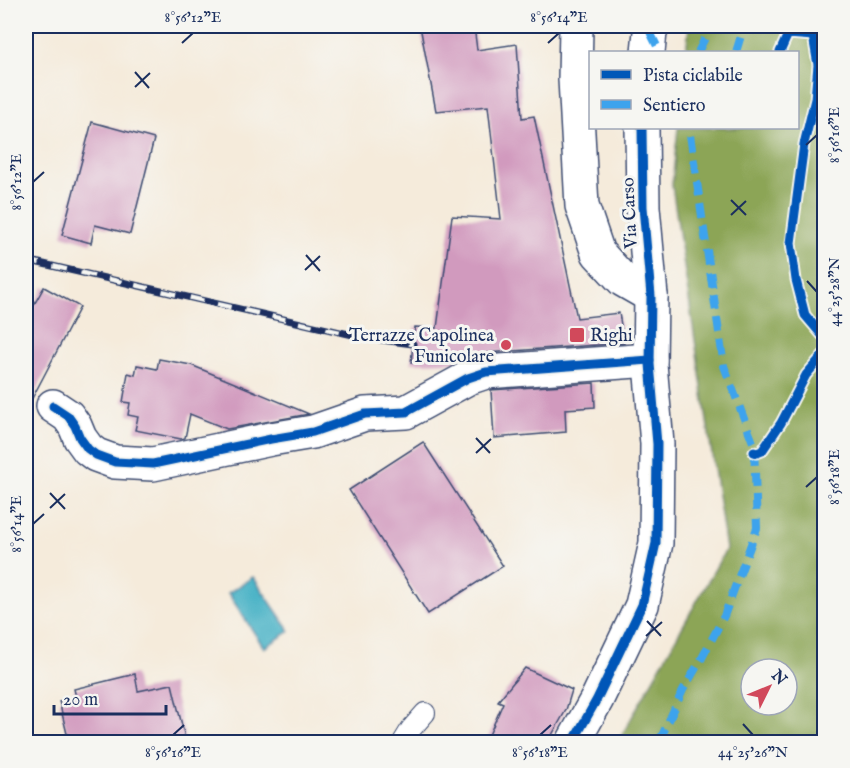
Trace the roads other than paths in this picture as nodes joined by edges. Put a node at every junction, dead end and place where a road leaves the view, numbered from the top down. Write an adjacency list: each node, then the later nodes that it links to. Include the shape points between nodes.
1 (576, 26): 5 (street, via 582,206 598,253 623,280)
2 (653, 26): 3 (street)
3 (648, 51)
4 (642, 129): 5 (street, Via Carso, via 643,207)
5 (651, 296): 6 (street, Via Carso)
6 (650, 360): 7 (street, via 486,372 406,412 365,414 313,432 153,464 115,462 96,455 80,438 68,416); 10 (street, Via Carso, via 657,444 656,543 642,605)
7 (53, 406)
8 (425, 713): 9 (lane)
9 (403, 742)
10 (573, 742)

